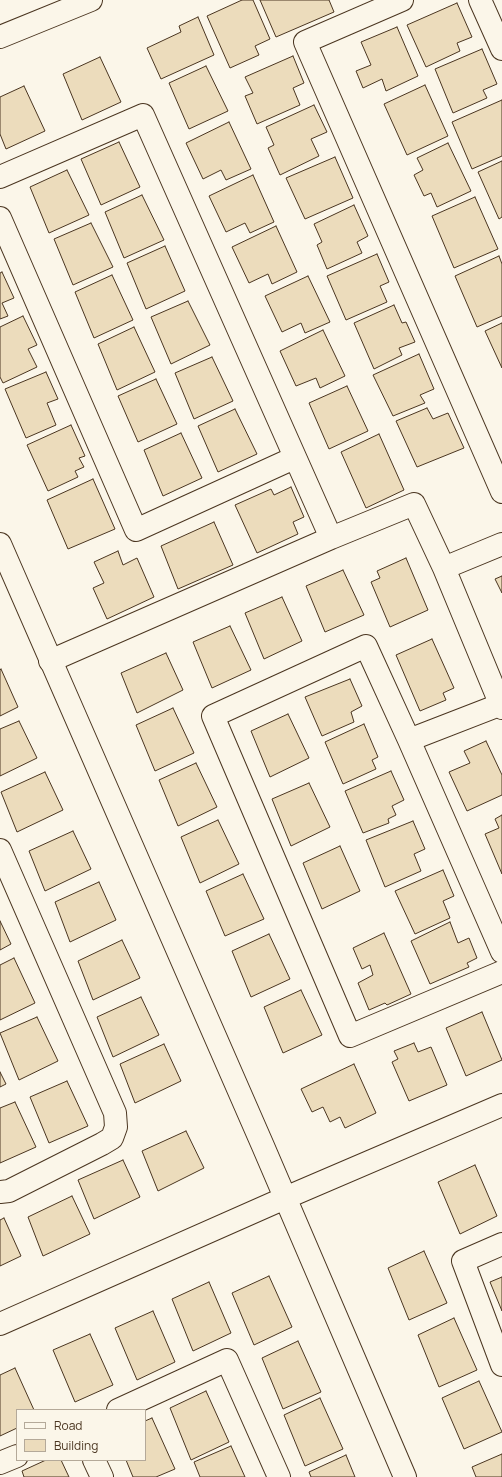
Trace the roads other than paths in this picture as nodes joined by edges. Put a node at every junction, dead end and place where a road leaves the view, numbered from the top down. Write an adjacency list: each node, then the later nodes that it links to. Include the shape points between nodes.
1 (91, 0): 4 (street)
2 (402, 0): 9 (street, via 305,42)
3 (480, 0): 5 (street)
4 (0, 37)
5 (502, 49)
6 (0, 177): 8 (street, via 143,115)
7 (0, 218): 8 (street, via 136,530)
8 (294, 458): 10 (street)
9 (502, 492)
10 (331, 538): 13 (street, via 414,504); 14 (street)
11 (0, 544): 14 (street)
12 (502, 544): 13 (street)
13 (444, 568): 15 (street)
14 (50, 661): 22 (street)
15 (502, 705): 16 (street)
16 (409, 740): 18 (street); 19 (street, via 366,646 214,716 350,1036)
17 (0, 850): 21 (street, via 115,1113 116,1127 112,1138 102,1144 9,1191)
18 (502, 952)
19 (502, 972)
20 (502, 1105): 22 (street)
21 (0, 1192)
22 (285, 1198): 24 (street); 32 (street)
23 (502, 1244): 25 (street, via 464,1261)
24 (0, 1324)
25 (502, 1365)
26 (120, 1409): 31 (street, via 227,1360)
27 (16, 1456): 29 (street)
28 (94, 1461): 30 (street)
29 (0, 1463)
30 (102, 1477)
31 (279, 1477)
32 (405, 1477)

